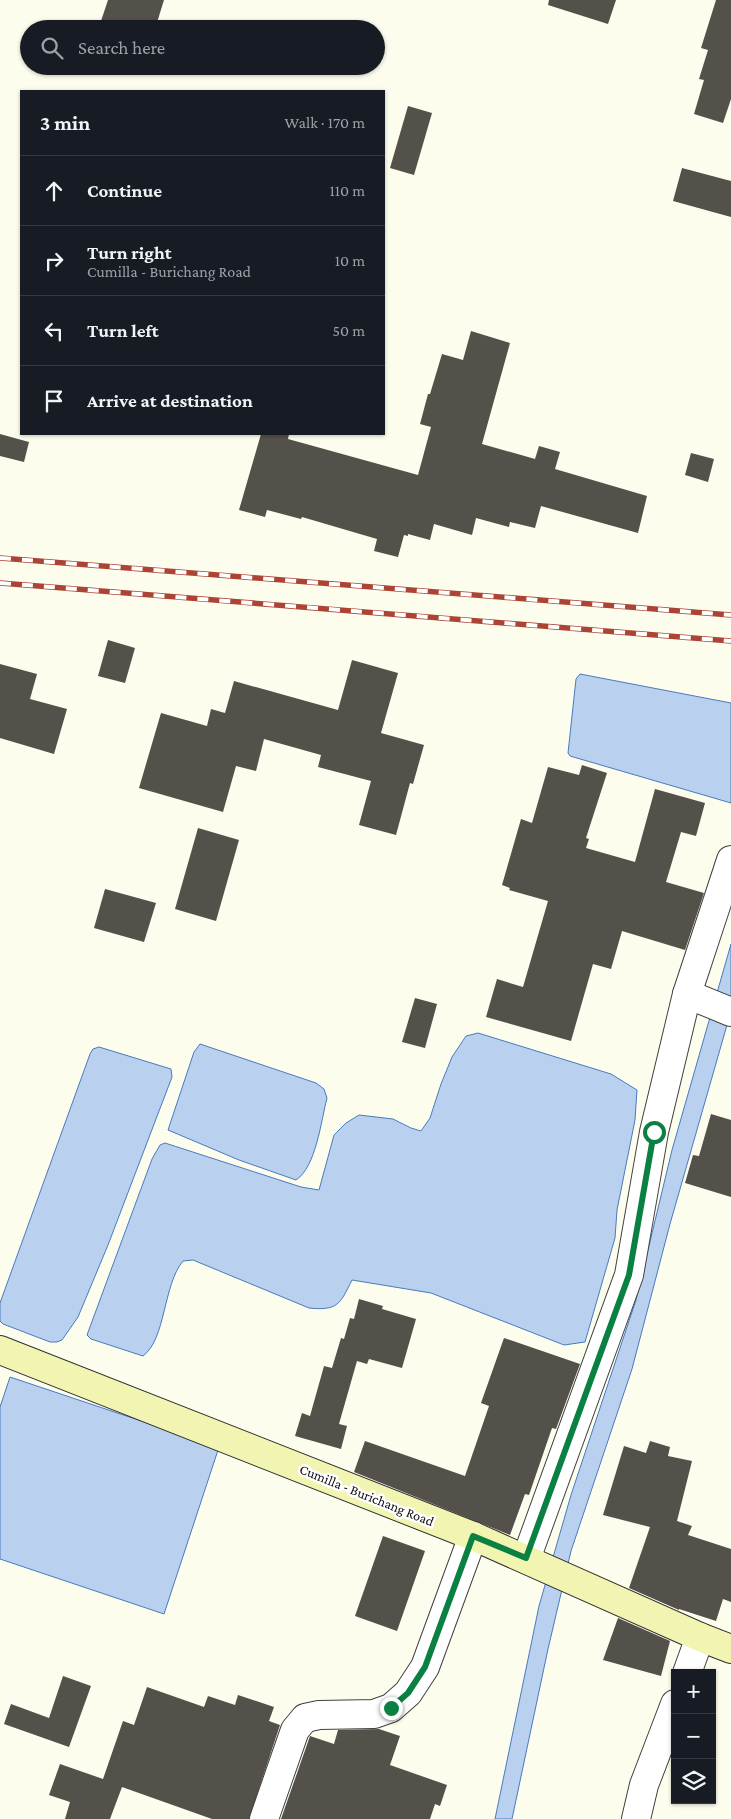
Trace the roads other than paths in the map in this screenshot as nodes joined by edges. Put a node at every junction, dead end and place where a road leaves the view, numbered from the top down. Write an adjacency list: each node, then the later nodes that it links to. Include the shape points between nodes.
1 (731, 860): 2 (street)
2 (708, 1003): 5 (street, via 654,1132 629,1275)
3 (0, 1350): 4 (main road, Cumilla - Burichang Road)
4 (473, 1536): 5 (main road, Cumilla - Burichang Road); 10 (street, via 425,1667 408,1693 391,1708 374,1714 304,1718 295,1730)
5 (526, 1558): 6 (main road, Cumilla - Burichang Road)
6 (700, 1637): 7 (main road, Cumilla - Burichang Road); 8 (street)
7 (731, 1649)
8 (688, 1669)
9 (671, 1714): 11 (street, via 644,1785)
10 (264, 1819)
11 (636, 1819)

